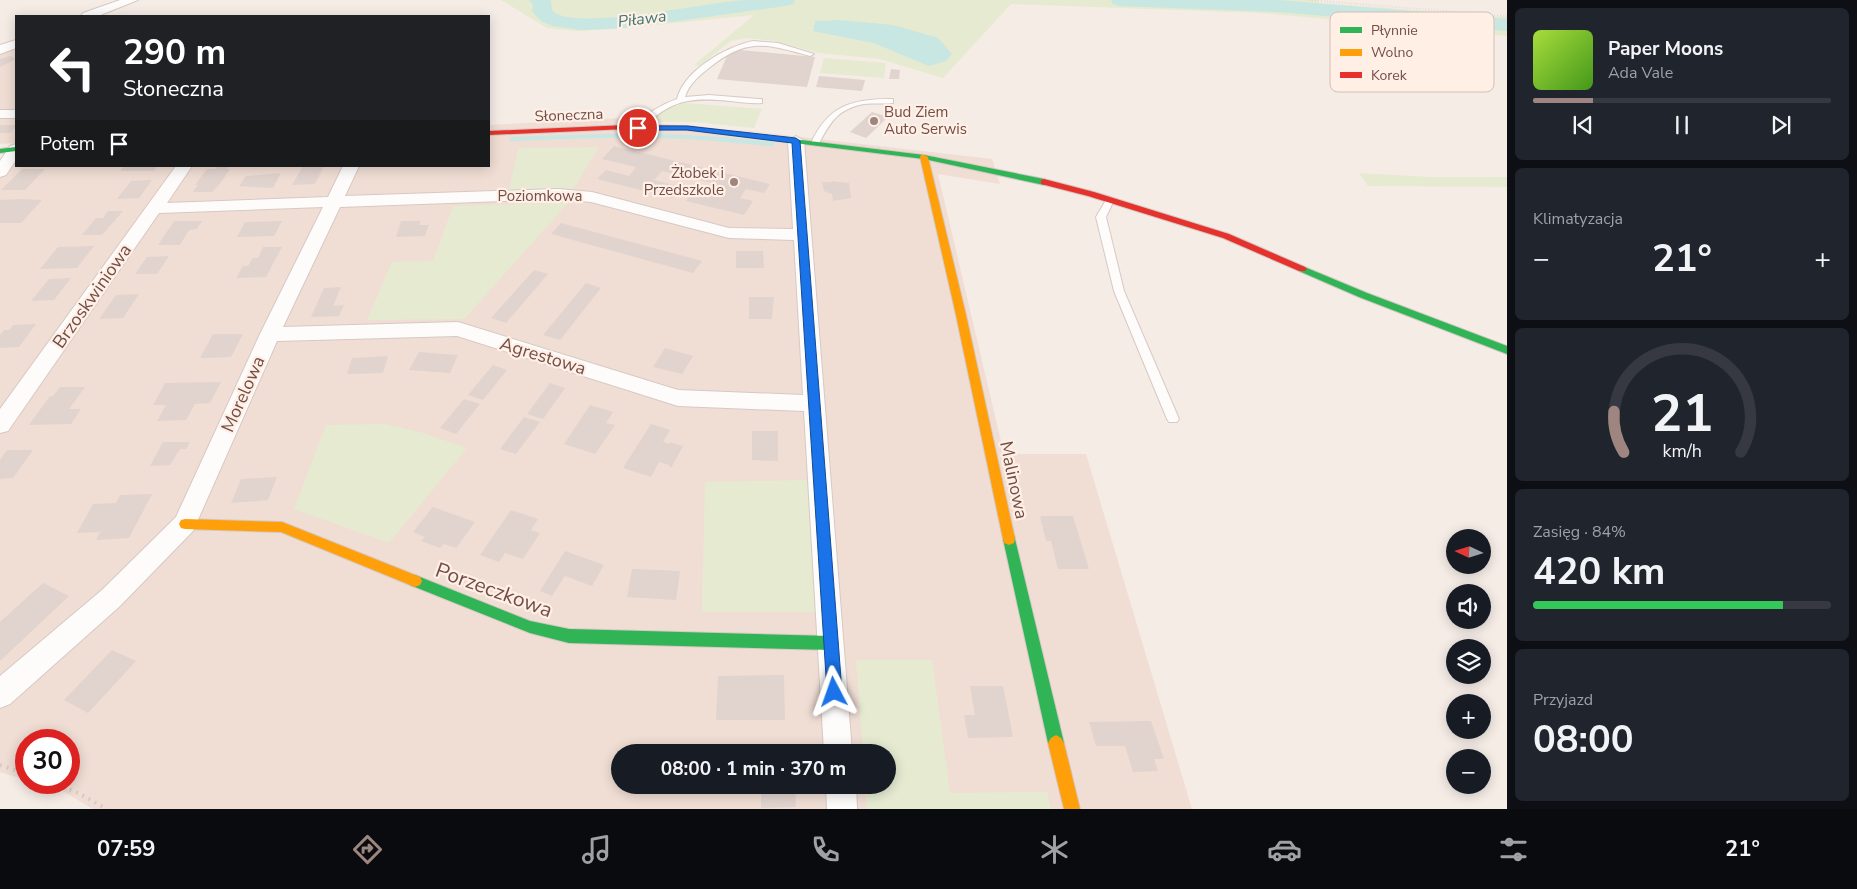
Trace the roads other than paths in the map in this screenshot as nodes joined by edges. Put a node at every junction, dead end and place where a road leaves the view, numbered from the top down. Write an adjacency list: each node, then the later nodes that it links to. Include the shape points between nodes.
1 (132, 0): 2 (street)
2 (90, 15)
3 (15, 44): 4 (street)
4 (0, 50)
5 (810, 54): 6 (lane, via 770,44 741,44 720,55 692,79 683,88)
6 (680, 100): 8 (lane, via 709,97); 11 (lane, via 653,111)
7 (890, 101): 14 (lane, via 856,102 831,116 821,127)
8 (759, 102)
9 (0, 114): 10 (street)
10 (15, 114)
11 (638, 128): 12 (street, Słoneczna); 13 (street, Słoneczna, via 687,128)
12 (490, 133)
13 (796, 141): 14 (street, Słoneczna); 25 (street)
14 (815, 144): 18 (street, Słoneczna)
15 (15, 149): 17 (street)
16 (15, 150): 21 (street)
17 (0, 151)
18 (924, 157): 22 (street, Słoneczna, via 1007,173); 37 (street, Malinowa)
19 (183, 167): 24 (street, Brzoskwiniowa)
20 (351, 167): 23 (street, Morelowa)
21 (0, 172)
22 (1110, 200): 27 (street, Słoneczna, via 1226,236 1363,295); 29 (lane, via 1101,217 1119,291)
23 (334, 201): 24 (street); 25 (street, Poziomkowa, via 558,194 592,196 729,234); 26 (street, Morelowa)
24 (155, 208): 30 (street, Brzoskwiniowa)
25 (801, 235): 28 (street)
26 (270, 334): 28 (street, Agrestowa, via 458,329 678,398); 31 (street, Morelowa)
27 (1507, 350)
28 (813, 402): 32 (street)
29 (1174, 419)
30 (0, 425)
31 (185, 524): 32 (street, Porzeczkowa, via 282,527 530,627 569,636); 33 (street, Morelowa, via 111,598)
32 (831, 644): 34 (street)
33 (0, 694)
34 (837, 744)
35 (841, 794): 36 (street)
36 (842, 809)
37 (1072, 809)

